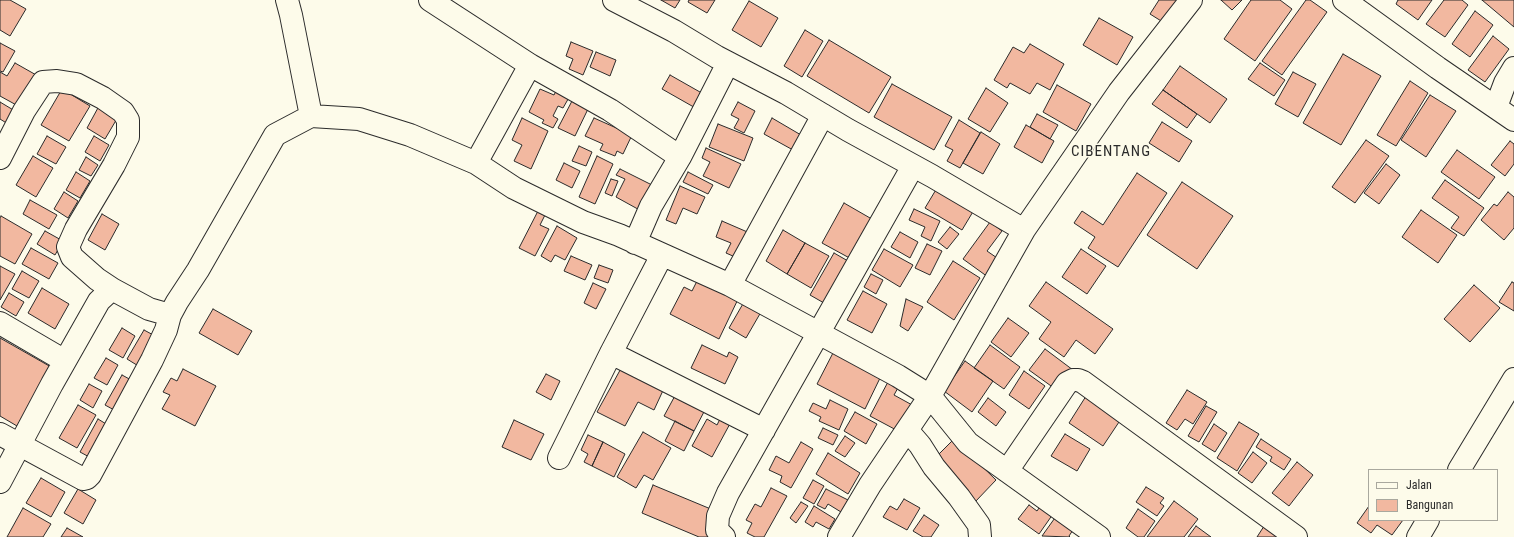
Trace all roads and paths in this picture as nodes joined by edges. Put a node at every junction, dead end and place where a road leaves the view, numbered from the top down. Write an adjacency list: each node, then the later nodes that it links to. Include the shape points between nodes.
1 (287, 0): 10 (street)
2 (430, 0): 7 (street)
3 (614, 0): 6 (street)
4 (1191, 0): 17 (street, via 1119,92)
5 (1344, 0): 9 (street)
6 (728, 63): 11 (street); 13 (street)
7 (530, 65): 13 (street, via 610,110); 15 (street)
8 (1514, 68): 9 (street)
9 (1496, 107): 12 (street)
10 (311, 116): 15 (street, via 359,119 410,135); 22 (street, via 276,135)
11 (823, 116): 16 (street); 20 (street)
12 (1514, 120)
13 (680, 157): 18 (street, via 651,206)
14 (0, 158): 21 (street, via 24,111 43,82 76,84 123,112 128,120 128,137 68,247 72,257)
15 (476, 163): 18 (street, via 514,188 583,222)
16 (913, 166): 17 (street); 24 (street)
17 (1024, 230): 28 (street)
18 (635, 243): 19 (street)
19 (662, 255): 20 (street); 25 (street)
20 (730, 285): 24 (street)
21 (112, 289): 22 (street, via 149,309); 26 (street, via 99,301)
22 (170, 315): 32 (street, via 152,360 87,478 83,479)
23 (0, 323): 26 (street)
24 (820, 333): 28 (street); 29 (street)
25 (611, 353): 29 (street); 33 (street)
26 (65, 361): 32 (street)
27 (1514, 379): 34 (street)
28 (930, 396): 30 (street); 35 (street, via 968,443)
29 (764, 430): 38 (street, via 728,493 718,516 717,530)
30 (907, 430): 39 (street); 40 (street, via 979,525)
31 (0, 434): 32 (street)
32 (20, 446): 36 (street)
33 (560, 458)
34 (1460, 469)
35 (1007, 471): 41 (street); 42 (street, via 1067,383 1078,380)
36 (0, 482)
37 (1427, 521): 43 (street)
38 (724, 537)
39 (839, 537)
40 (980, 537)
41 (1099, 537)
42 (1296, 537)
43 (1418, 537)

